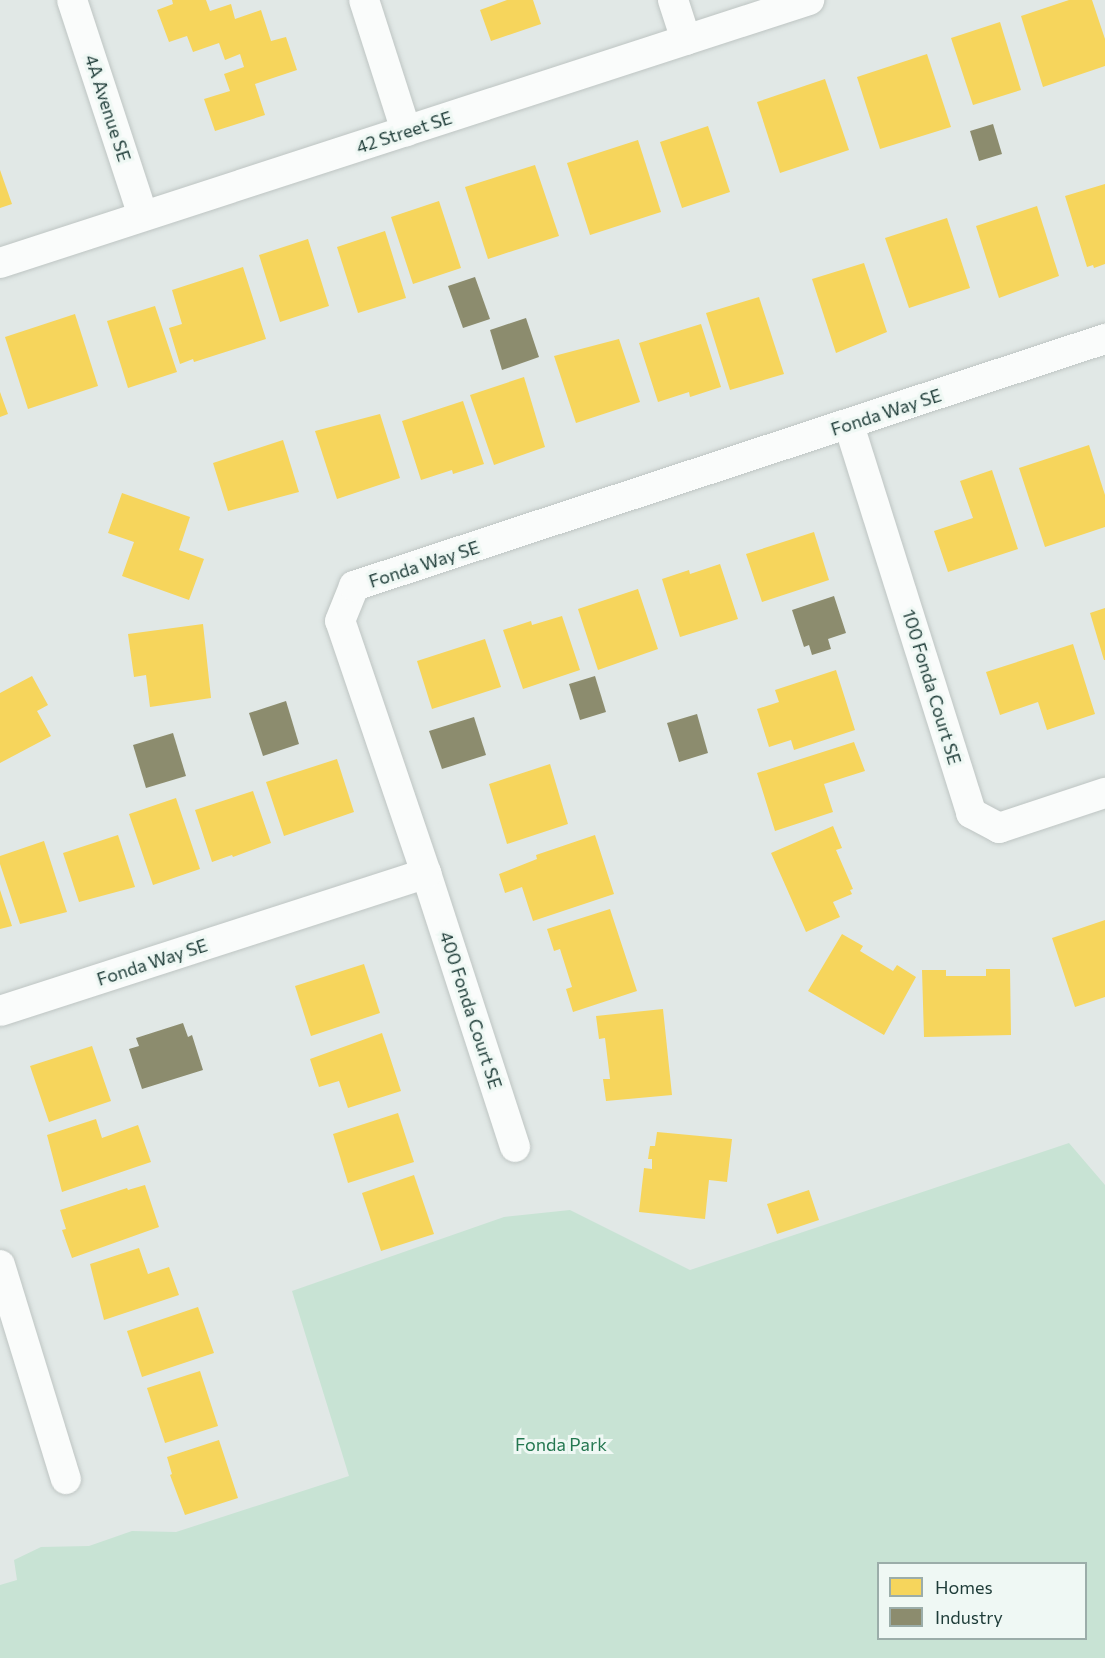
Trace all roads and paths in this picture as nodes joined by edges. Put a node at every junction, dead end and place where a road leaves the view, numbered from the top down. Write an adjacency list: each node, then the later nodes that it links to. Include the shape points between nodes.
1 (72, 0): 7 (street, 4A Avenue SE)
2 (364, 0): 6 (street)
3 (673, 0): 5 (street)
4 (808, 0): 5 (street, 42 Street SE)
5 (686, 40): 6 (street, 42 Street SE)
6 (406, 131): 7 (street, 42 Street SE)
7 (143, 216): 8 (street, 42 Street SE)
8 (0, 263)
9 (1105, 339): 10 (street, Fonda Way SE)
10 (849, 424): 11 (street, 100 Fonda Court SE, via 971,813 999,828); 12 (street, Fonda Way SE, via 354,586 339,621)
11 (1105, 793)
12 (426, 873): 13 (street, Fonda Way SE); 14 (street, 400 Fonda Court SE)
13 (0, 1011)
14 (515, 1147)
15 (0, 1265): 16 (street)
16 (66, 1479)

